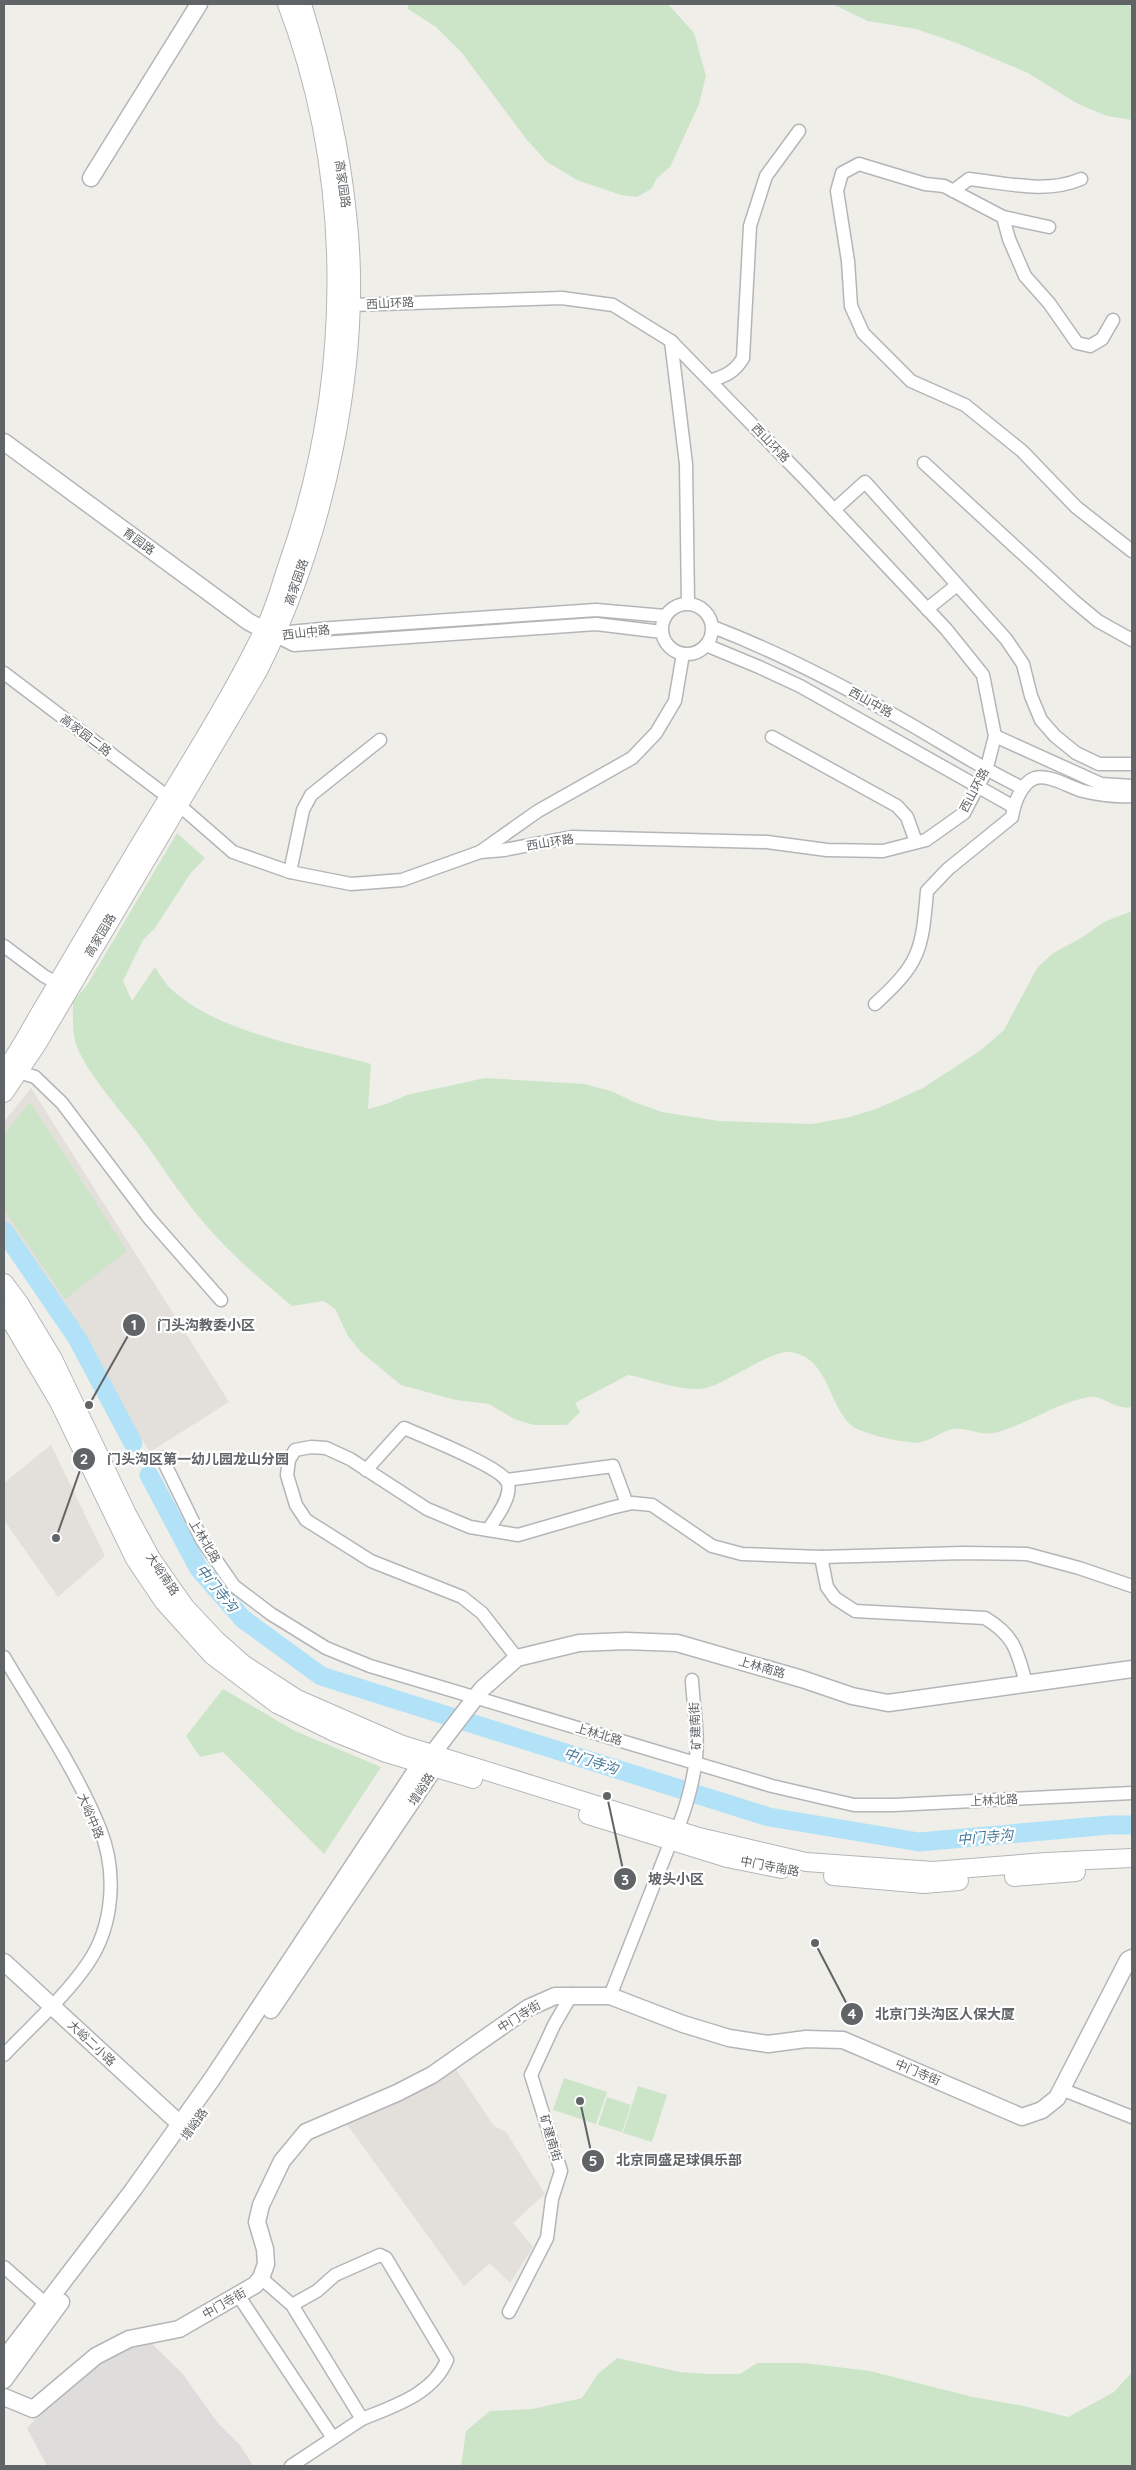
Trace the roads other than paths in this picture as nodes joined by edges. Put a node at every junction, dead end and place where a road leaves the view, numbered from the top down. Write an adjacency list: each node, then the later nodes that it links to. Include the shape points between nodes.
1 (199, 4): 5 (street)
2 (287, 4): 24 (main road, 高家园路, via 309,72 329,163 337,305 334,357 312,485)
3 (302, 4): 10 (main road, 高家园路, via 323,75 338,145 348,216)
4 (799, 131): 13 (street, via 766,176 750,226 743,358 729,374)
5 (91, 178)
6 (1082, 180): 7 (street, via 1049,187 969,179)
7 (953, 191): 8 (street); 17 (street, via 859,164 842,173 837,191 851,306 863,334 911,381 966,405 1022,451 1076,507)
8 (1003, 217): 9 (street); 11 (street, via 1025,276 1077,343 1090,346 1102,339)
9 (1049, 227)
10 (350, 305): 12 (street, 西山环路, via 562,298 614,305); 24 (main road, 高家园路, via 344,383 332,458 294,591)
11 (1113, 320)
12 (671, 341): 13 (street, 西山环路); 19 (street, via 686,464)
13 (710, 382): 16 (street, 西山环路)
14 (4, 442): 24 (street, 育园路, via 249,622)
15 (924, 463): 25 (street, via 1074,601 1098,621)
16 (834, 510): 18 (street, via 865,482); 20 (street, 西山环路)
17 (1132, 550)
18 (958, 585): 20 (street); 32 (street, via 1006,639 1023,664 1038,712 1055,736 1076,753 1099,764)
19 (688, 603): 21 (street, via 673,607); 22 (street, via 708,613)
20 (927, 609): 29 (street, 西山环路, via 983,675)
21 (665, 616): 23 (street); 24 (street, 西山中路, via 596,610)
22 (713, 627): 26 (street); 33 (street, 西山中路, via 804,666 902,719)
23 (662, 632): 24 (street, 西山中路, via 596,624 294,645); 27 (street, via 670,648)
24 (270, 633): 38 (main road, 高家园路, via 219,740)
25 (1132, 640)
26 (706, 645): 27 (street, via 698,652); 35 (street, 西山中路, via 800,686)
27 (683, 654): 41 (street, via 675,701 656,733 632,758 538,810)
28 (4, 673): 38 (street, 高家园二路)
29 (995, 736): 33 (street, 西山环路); 34 (street, via 1101,784)
30 (772, 737): 40 (street, via 897,806 907,817)
31 (380, 740): 42 (street, via 311,795 303,810)
32 (1132, 764)
33 (986, 772): 35 (street, 西山环路); 36 (street, 西山中路)
34 (1132, 786)
35 (978, 788): 39 (street, 西山中路); 40 (street, 西山环路, via 964,813 926,840)
36 (1023, 788): 37 (street, via 1034,778 1044,778 1110,797); 39 (street)
37 (1132, 796)
38 (174, 801): 42 (street, 西山环路, via 233,852); 44 (main road, 高家园路); 46 (main road, 高家园路)
39 (1014, 807): 45 (street, via 1012,817 927,890 924,928 913,963 899,982)
40 (916, 842): 41 (street, 西山环路, via 883,851 827,850 767,842 572,837)
41 (480, 852): 42 (street, 西山环路, via 402,880 351,884)
42 (290, 872)
43 (4, 946): 44 (street)
44 (58, 983): 46 (main road, 高家园路)
45 (875, 1004)
46 (12, 1072): 47 (main road, 高家园路); 49 (street, via 35,1077 62,1103 148,1218)
47 (4, 1093)
48 (4, 1283): 64 (main road, 大峪南路, via 53,1359 152,1560 185,1607 243,1664 297,1699 400,1744)
49 (221, 1300)
50 (4, 1310): 64 (main road, 大峪南路, via 58,1402 136,1559 164,1602 212,1654 277,1704 336,1733 386,1753)
51 (162, 1458): 63 (street, 上林北路, via 202,1540 234,1586 271,1614 326,1648)
52 (366, 1470): 53 (street, via 404,1428 490,1467); 55 (street, via 426,1509 470,1527); 59 (street, via 326,1448 311,1447 295,1450 289,1460 287,1475 296,1505 306,1520 371,1561 462,1597 482,1613)
53 (506, 1480): 54 (street, via 613,1466); 55 (street, via 504,1505)
54 (627, 1504): 55 (street, via 518,1534); 56 (street, via 652,1505 712,1546 742,1554)
55 (488, 1530)
56 (821, 1557): 57 (street, via 1027,1554); 62 (street, via 827,1587 835,1598 855,1611 985,1618 1001,1628 1016,1646)
57 (1132, 1586)
58 (4, 1657): 74 (street, 大峪中路, via 69,1768 100,1830 110,1876 109,1918 89,1962)
59 (517, 1658): 62 (street, 上林南路, via 578,1643 677,1643 852,1696 888,1703); 63 (street, 上林南路, via 497,1674)
60 (1132, 1669): 62 (street, 上林南路)
61 (692, 1680): 65 (street, 矿建南街)
62 (1026, 1683)
63 (470, 1704): 64 (street, 上林南路); 65 (street, 上林北路)
64 (430, 1761): 67 (main road, 中门寺南路); 78 (street, 增峪路); 86 (street, 增峪路, via 188,2132)
65 (695, 1762): 66 (street, 上林北路, via 772,1786 854,1805); 67 (street, 矿建南街)
66 (1132, 1793)
67 (674, 1835): 68 (main road, 中门寺南路, via 806,1862 933,1871); 69 (main road, 中门寺南路, via 727,1858 802,1873 915,1883 1088,1870); 73 (street, 矿建南街)
68 (1132, 1858)
69 (1132, 1870)
70 (1131, 1956): 76 (street, 中门寺街)
71 (4, 1962): 74 (street, 大峪二小路)
72 (572, 1994): 73 (street, 中门寺街); 80 (street, 中门寺街, via 555,1996 528,2008 432,2075 306,2132 282,2161 261,2205 258,2222 266,2264); 84 (street, 矿建南街, via 531,2075 561,2171 552,2199 547,2238)
73 (610, 1996): 76 (street, 中门寺街, via 729,2038 768,2044 806,2039 842,2040 1022,2117 1042,2110 1057,2098)
74 (52, 2006): 75 (street, 大峪中路); 78 (street, 大峪二小路)
75 (4, 2055)
76 (1061, 2089): 77 (street)
77 (1132, 2117)
78 (180, 2124): 82 (street, 增峪路)
79 (4, 2267): 82 (street)
80 (261, 2278): 81 (street, 中门寺街); 83 (street)
81 (238, 2295): 87 (street, 中门寺街, via 179,2329 129,2339 96,2356 32,2409); 89 (street)
82 (46, 2304): 85 (street, 增峪路)
83 (292, 2306): 88 (street); 88 (street, via 335,2275 380,2255 386,2258 447,2360 444,2369 425,2389)
84 (509, 2312)
85 (4, 2359)
86 (4, 2380)
87 (4, 2397)
88 (362, 2419): 89 (street)
89 (333, 2438): 90 (street)
90 (291, 2466)

